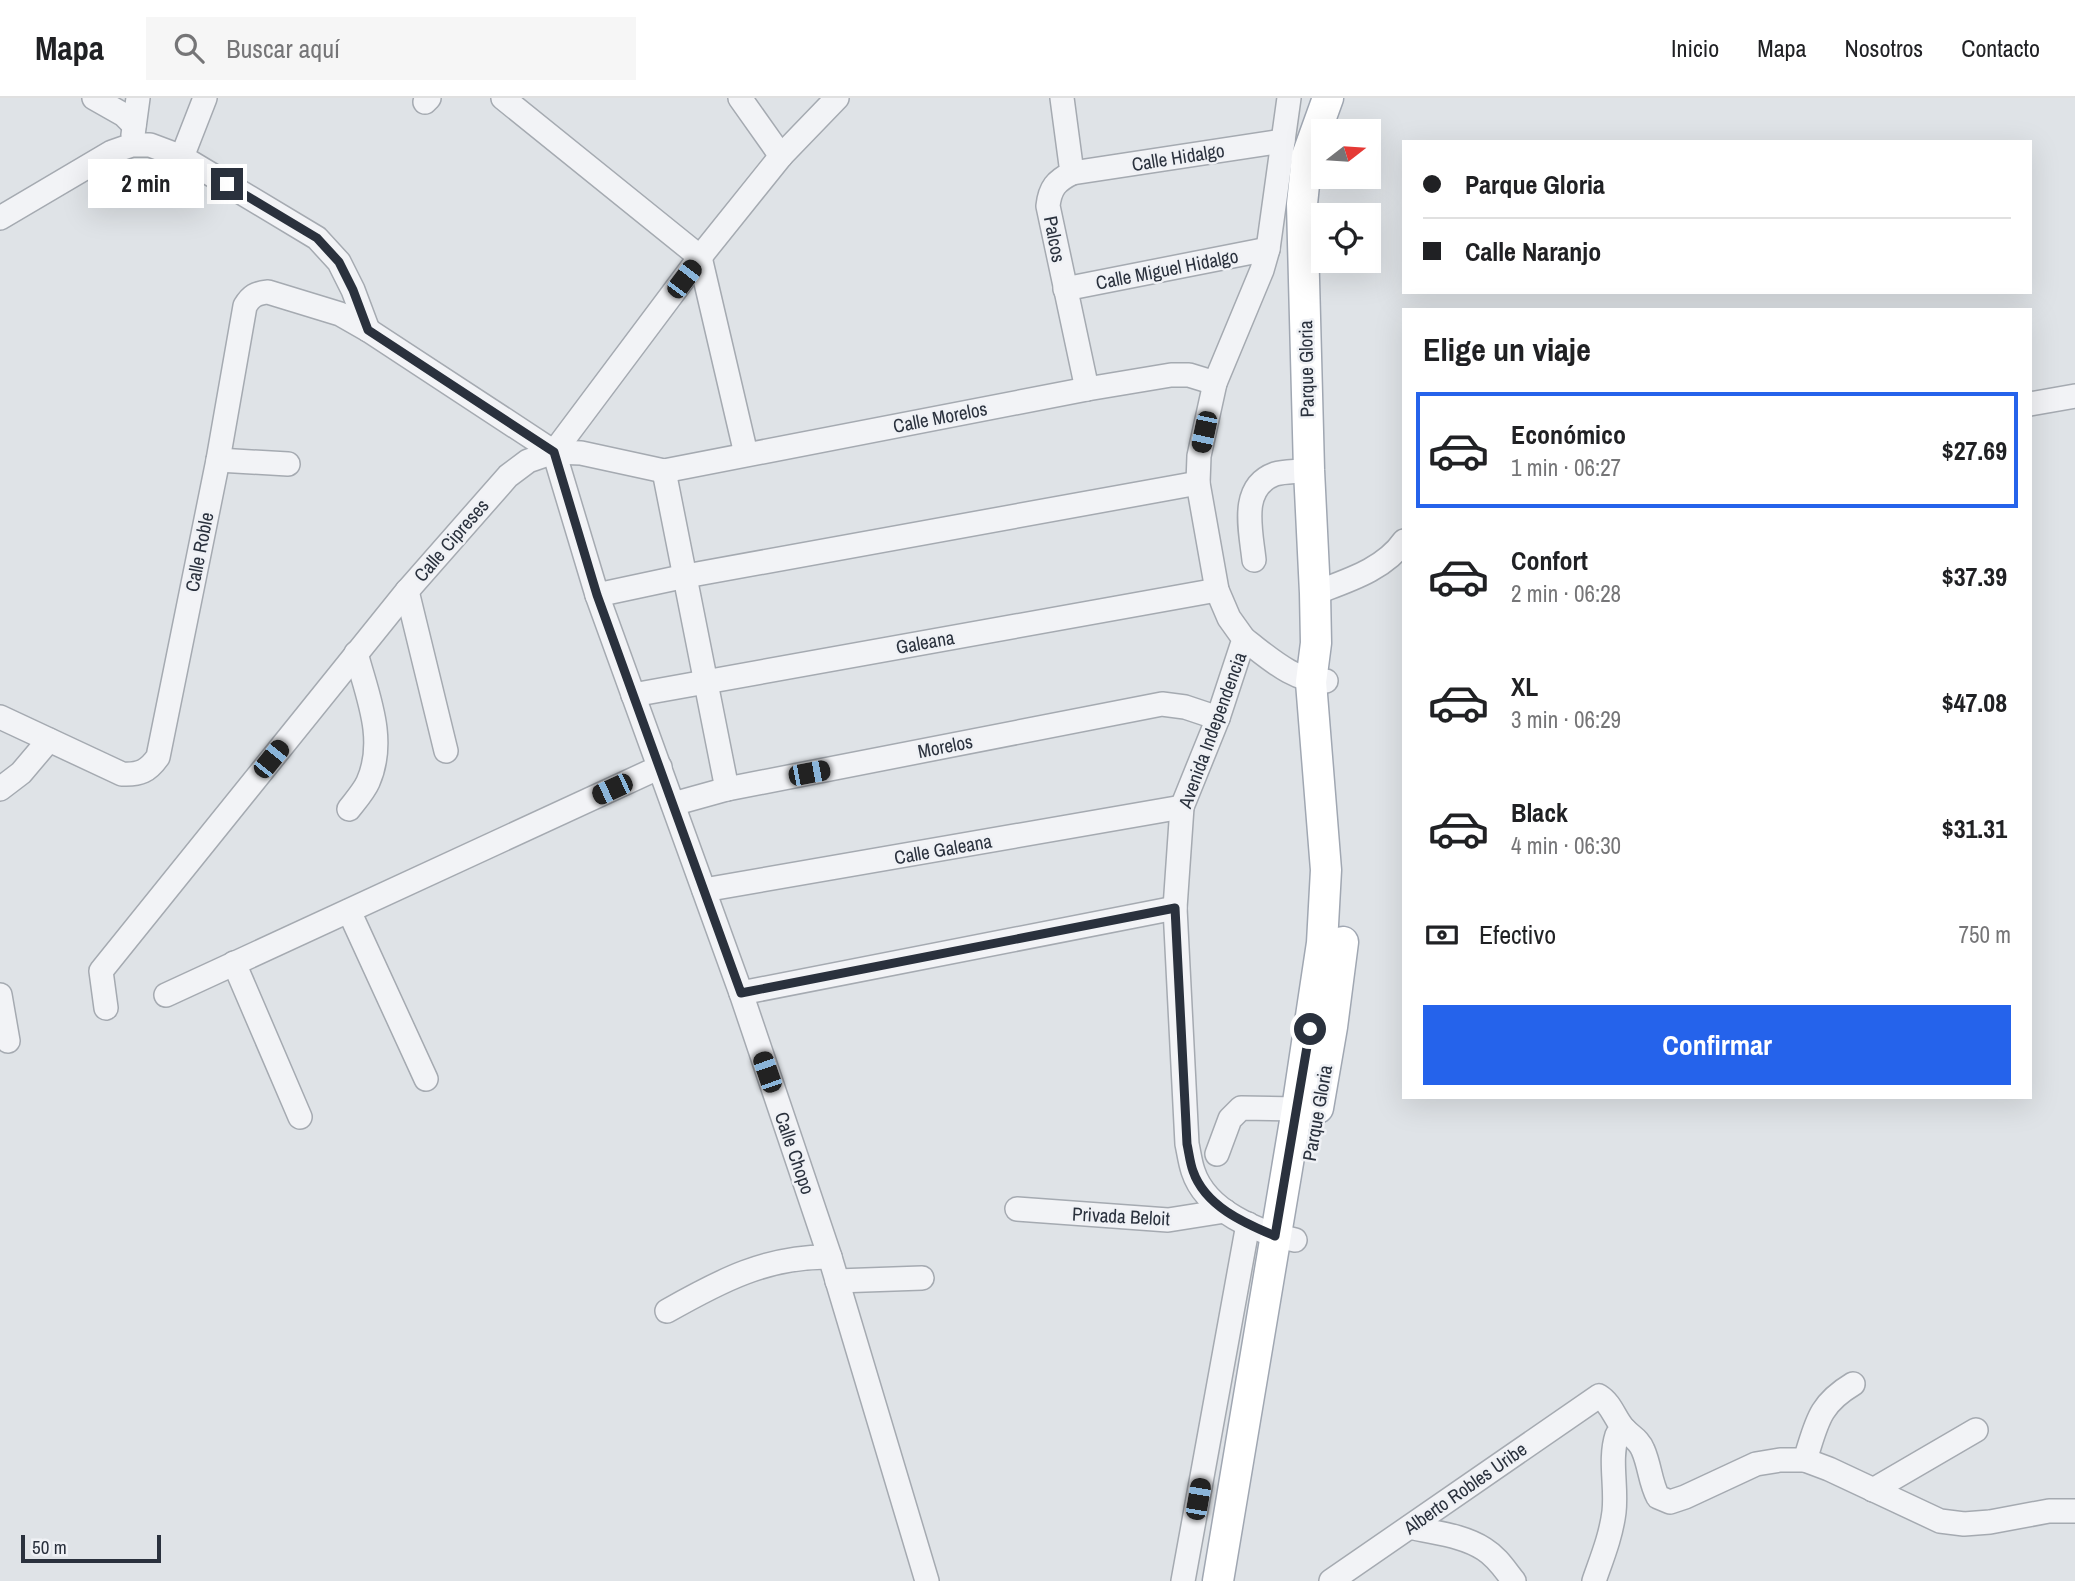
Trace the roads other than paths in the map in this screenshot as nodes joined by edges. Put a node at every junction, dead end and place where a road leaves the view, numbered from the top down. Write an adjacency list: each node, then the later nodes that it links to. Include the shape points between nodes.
1 (94, 98): 10 (street, via 124,114)
2 (138, 98): 10 (street)
3 (205, 98): 13 (street)
4 (503, 98): 17 (street)
5 (740, 98): 12 (street)
6 (837, 98): 12 (street)
7 (1062, 98): 14 (street)
8 (1289, 98): 11 (street, Avenida Independencia)
9 (1319, 103): 28 (main road, Parque Gloria, via 1302,204)
10 (133, 135): 13 (street); 15 (street)
11 (1283, 141): 14 (street, Calle Hidalgo); 16 (street, Avenida Independencia)
12 (781, 156): 17 (street)
13 (182, 157): 19 (street, via 317,238 339,262)
14 (1072, 173): 18 (street, Palcos, via 1049,192 1048,206)
15 (0, 218)
16 (1268, 248): 18 (street, Calle Miguel Hidalgo); 20 (street, Avenida Independencia)
17 (700, 257): 24 (street); 25 (street)
18 (1065, 289): 21 (street, Palcos)
19 (368, 330): 24 (street); 26 (street, Calle Roble, via 340,314 268,292 250,297)
20 (1215, 383): 21 (street, Calle Morelos, via 1171,375); 30 (street, Avenida Independencia)
21 (1087, 389): 25 (street, Calle Morelos)
22 (2075, 396): 23 (street)
23 (2032, 404)
24 (554, 452): 29 (street, Calle Morelos, via 581,453); 35 (street, Calle Cipreses, via 528,461 508,476); 37 (street, Calle Chopo)
25 (746, 454): 29 (street, Calle Morelos)
26 (218, 460): 27 (street); 45 (street, Calle Roble, via 158,757 136,775 122,774)
27 (288, 464)
28 (1309, 470): 32 (street, via 1276,474 1262,481 1252,494); 36 (main road, Parque Gloria)
29 (664, 471): 33 (street)
30 (1198, 482): 33 (street); 34 (street, Avenida Independencia)
31 (1402, 543): 36 (street, via 1354,579)
32 (1254, 559)
33 (686, 576): 37 (street); 40 (street)
34 (1217, 590): 38 (street, Avenida Independencia); 40 (street, Galeana)
35 (407, 591): 39 (street, Calle Cipreses); 46 (street)
36 (1315, 593): 41 (main road, Parque Gloria)
37 (597, 595): 42 (street, Calle Chopo)
38 (1244, 639): 41 (street, via 1276,663); 44 (street, Avenida Independencia)
39 (356, 653): 52 (street, via 377,731 376,757 368,784); 60 (street, Calle Cipreses, via 101,971)
40 (705, 680): 42 (street, Galeana); 49 (street)
41 (1319, 681): 63 (main road, Parque Gloria, via 1326,870 1322,943); 69 (main road, Parque Gloria, via 1346,866 1343,942 1332,1027)
42 (634, 695): 47 (street, Calle Chopo)
43 (0, 717): 45 (street, Calle Roble)
44 (1218, 718): 49 (street, Morelos, via 1162,704); 51 (street, Avenida Independencia)
45 (49, 740): 48 (street, via 21,773)
46 (446, 751)
47 (660, 767): 50 (street, Calle Chopo); 55 (street)
48 (0, 789)
49 (727, 789): 50 (street, Morelos)
50 (673, 804): 53 (street, Calle Chopo)
51 (1182, 807): 53 (street, Calle Galeana); 54 (street, Avenida Independencia)
52 (349, 809)
53 (704, 890): 57 (street, Calle Chopo)
54 (1175, 908): 57 (street); 67 (street, Avenida Independencia, via 1187,1144 1193,1173 1205,1194)
55 (349, 911): 56 (street); 62 (street)
56 (234, 963): 59 (street); 64 (street)
57 (741, 993): 70 (street, Calle Chopo)
58 (0, 995): 61 (street)
59 (166, 995)
60 (106, 1008)
61 (8, 1041)
62 (426, 1079)
63 (1297, 1109): 65 (street, via 1241,1108 1230,1119); 69 (main road, Parque Gloria)
64 (300, 1116)
65 (1217, 1154)
66 (1017, 1209): 67 (street, Privada Beloit, via 1168,1220)
67 (1225, 1210): 68 (street, Avenida Independencia)
68 (1248, 1224): 69 (street, Avenida Independencia); 82 (street)
69 (1285, 1238): 83 (main road, Parque Gloria); 84 (main road, Parque Gloria)
70 (830, 1257): 72 (street, Calle Chopo); 73 (street, via 755,1267)
71 (922, 1278): 72 (street)
72 (837, 1281): 81 (street, Calle Chopo)
73 (667, 1311)
74 (1853, 1384): 77 (street, via 1827,1403)
75 (1625, 1430): 77 (street, via 1643,1450 1658,1497 1670,1502 1756,1464); 80 (street, Alberto Robles Uribe, via 1599,1396); 87 (street, via 1617,1435 1613,1449 1614,1511)
76 (1976, 1430): 78 (street)
77 (1805, 1460): 78 (street)
78 (1873, 1490): 79 (street, via 1940,1521 1964,1524)
79 (2075, 1511)
80 (1410, 1527): 85 (street, Alberto Robles Uribe); 86 (street, via 1484,1549)
81 (927, 1581)
82 (1183, 1581)
83 (1218, 1581)
84 (1237, 1581)
85 (1331, 1581)
86 (1514, 1581)
87 (1594, 1581)

